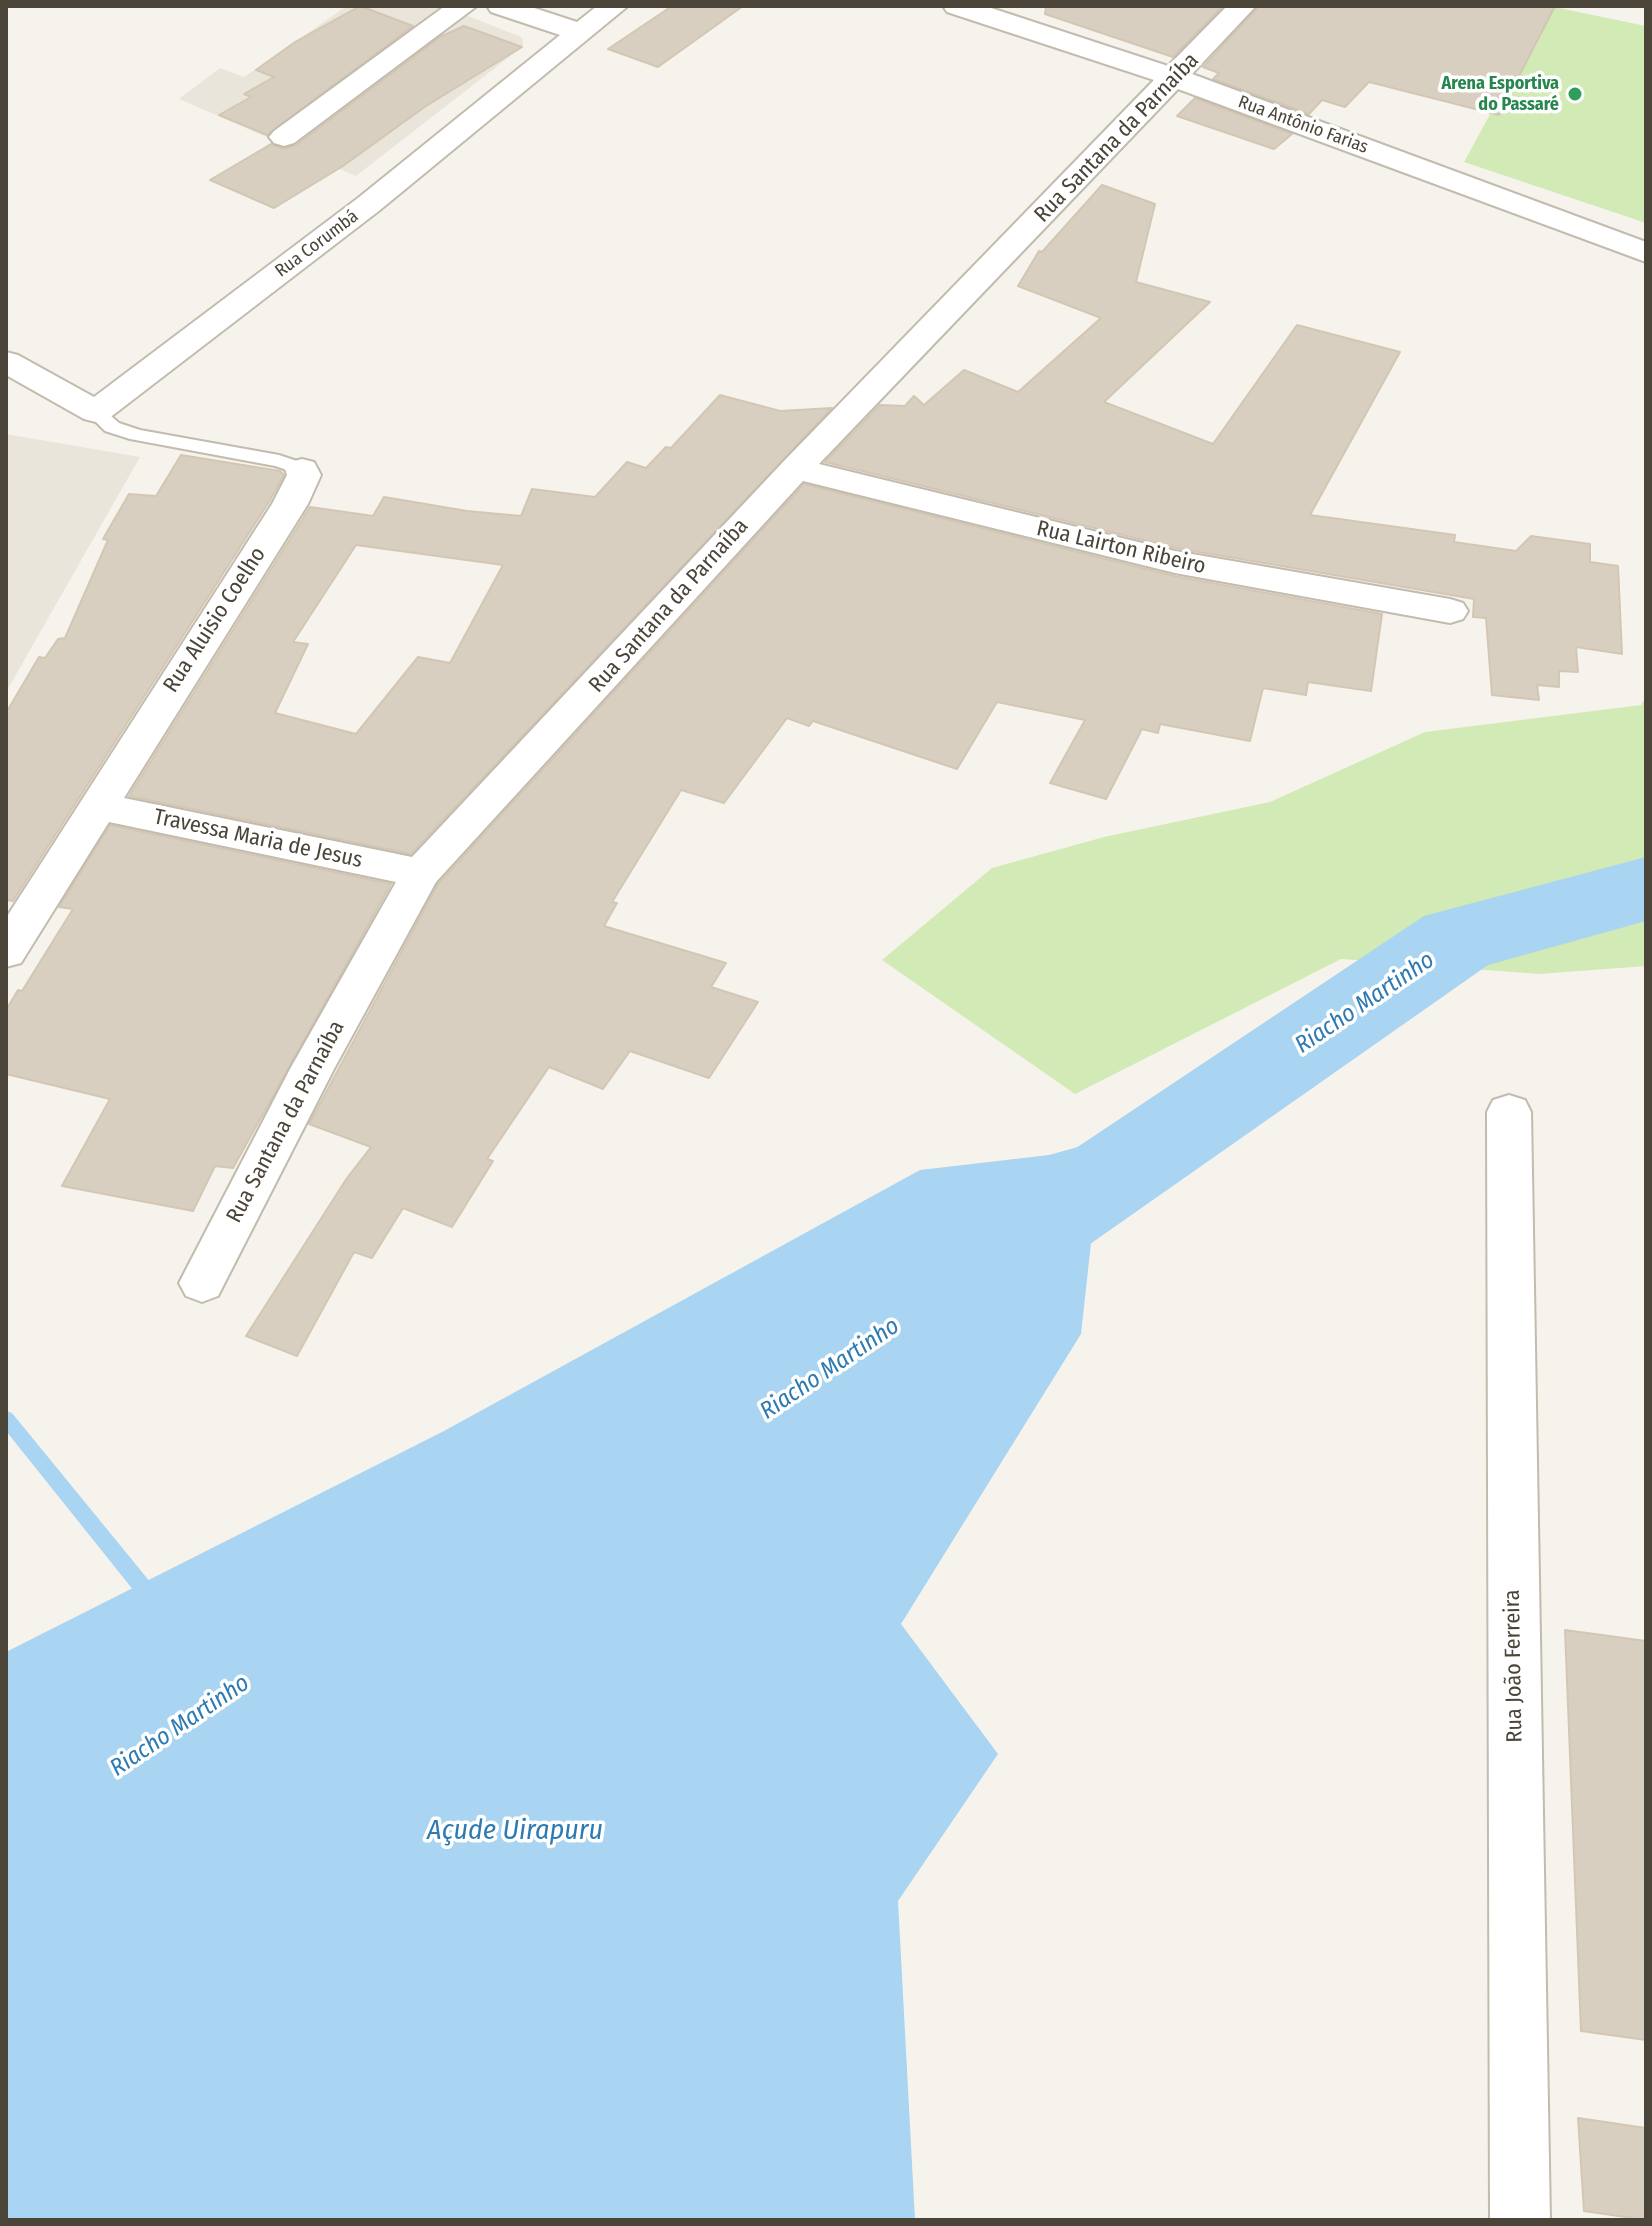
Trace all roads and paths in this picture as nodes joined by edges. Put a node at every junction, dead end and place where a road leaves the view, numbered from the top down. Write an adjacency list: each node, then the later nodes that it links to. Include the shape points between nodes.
1 (463, 6): 8 (street)
2 (501, 6): 6 (street)
3 (614, 6): 6 (street, Rua Corumbá)
4 (957, 6): 7 (street, Rua Antônio Farias)
5 (1242, 6): 7 (street, Rua Santana da Parnaíba)
6 (581, 33): 11 (street, Rua Corumbá, via 369,204)
7 (1176, 78): 9 (street, Rua Antônio Farias); 13 (street, Rua Santana da Parnaíba)
8 (284, 137)
9 (1646, 253)
10 (6, 362): 11 (street)
11 (96, 412): 12 (lane, Rua Aluisio Coelho, via 112,427 137,435)
12 (302, 469): 15 (street, Rua Aluisio Coelho, via 290,504)
13 (795, 469): 14 (street, Rua Lairton Ribeiro, via 1175,562); 16 (street, Rua Santana da Parnaíba)
14 (1450, 611)
15 (96, 806): 16 (street, Travessa Maria de Jesus); 17 (street, Rua Aluisio Coelho)
16 (421, 873): 19 (street, Rua Santana da Parnaíba)
17 (6, 952)
18 (1509, 1112): 20 (street, Rua João Ferreira)
19 (202, 1283)
20 (1520, 2220)

